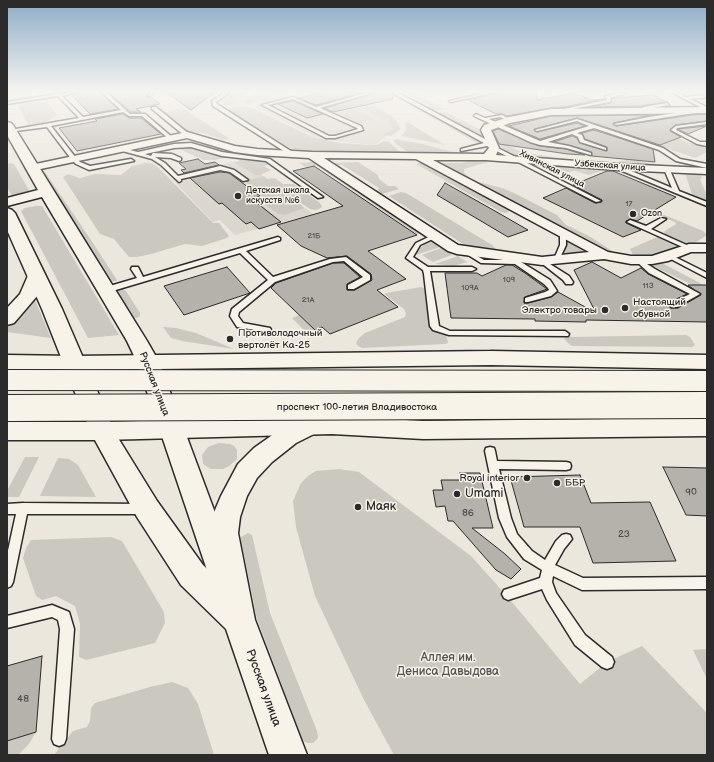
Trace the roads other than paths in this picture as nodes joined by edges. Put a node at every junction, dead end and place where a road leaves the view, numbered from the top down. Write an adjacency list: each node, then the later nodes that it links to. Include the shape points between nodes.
1 (9, 128): 38 (main road, Русская улица)
2 (50, 128): 33 (lane)
3 (158, 128): 18 (lane)
4 (178, 128): 17 (lane)
5 (248, 128): 26 (lane)
6 (309, 128): 7 (lane, via 335,138 361,130)
7 (359, 128)
8 (458, 128): 21 (lane, Хивинская улица)
9 (490, 128): 21 (street, via 486,130)
10 (503, 128): 19 (lane)
11 (547, 128): 15 (lane)
12 (589, 128): 16 (lane)
13 (599, 128): 36 (lane, via 661,149 678,160)
14 (675, 128): 20 (lane, via 673,130 699,143)
15 (537, 130)
16 (573, 133): 19 (lane); 23 (lane, via 580,136 582,141)
17 (187, 135): 18 (street); 26 (street, Узбекская улица, via 234,149)
18 (171, 138): 22 (street)
19 (540, 143): 27 (lane, via 567,147)
20 (707, 144)
21 (491, 146): 24 (lane); 31 (street, via 492,153); 32 (lane, Хивинская улица)
22 (118, 149): 25 (lane); 33 (street)
23 (604, 149)
24 (463, 150)
25 (138, 154): 29 (lane); 44 (lane, via 190,145 222,154 268,160)
26 (292, 154): 28 (street, Узбекская улица)
27 (589, 154)
28 (312, 155): 30 (street, Узбекская улица); 53 (street)
29 (148, 156): 34 (lane, via 162,154); 41 (lane, via 162,164 178,179 220,168 232,170)
30 (417, 156): 31 (street, Узбекская улица); 52 (street)
31 (486, 157): 32 (street, Узбекская улица)
32 (512, 158): 37 (street, Узбекская улица); 45 (lane, Хивинская улица)
33 (74, 159): 35 (lane, via 91,169); 38 (street)
34 (179, 159)
35 (131, 161)
36 (707, 166)
37 (617, 167): 39 (street, Узбекская улица); 43 (lane)
38 (31, 168): 42 (main road, Русская улица)
39 (667, 169): 40 (street, Узбекская улица); 43 (lane)
40 (707, 172)
41 (245, 180)
42 (46, 192): 46 (main road); 73 (main road, Русская улица)
43 (677, 192): 47 (lane)
44 (320, 197)
45 (598, 201)
46 (7, 202)
47 (707, 204)
48 (8, 219): 67 (main road, Русская улица)
49 (662, 219): 51 (lane)
50 (630, 222): 51 (lane)
51 (646, 229): 55 (lane)
52 (563, 234): 58 (street); 60 (lane, via 563,245)
53 (435, 236): 61 (street, via 453,248); 65 (lane, via 418,244 409,258)
54 (278, 239): 57 (lane)
55 (689, 248): 56 (street); 59 (street)
56 (707, 248)
57 (242, 250): 69 (lane); 70 (lane)
58 (604, 255): 60 (street); 63 (street)
59 (669, 256): 63 (street); 68 (lane)
60 (557, 259): 62 (street)
61 (513, 260): 62 (street); 74 (lane, via 548,282 552,288 553,291 548,294)
62 (542, 261): 71 (lane)
63 (639, 261): 75 (lane, via 652,271 696,294)
64 (135, 269): 69 (lane)
65 (426, 269): 66 (lane); 78 (lane, via 434,326 439,330 449,333)
66 (472, 269)
67 (36, 275): 76 (main road, via 29,295); 83 (main road, Русская улица)
68 (707, 276)
69 (142, 280): 73 (lane)
70 (272, 280): 72 (lane, via 342,258 367,277 366,280); 77 (lane, via 235,311 234,316 240,325)
71 (569, 282)
72 (351, 287)
73 (106, 290): 81 (main road, Русская улица)
74 (528, 300)
75 (674, 305)
76 (7, 319)
77 (268, 330)
78 (565, 334)
79 (403, 360): 81 (main road); 82 (main road, via 531,358); 90 (main road, via 383,371 374,392 381,413)
80 (7, 362): 83 (main road)
81 (148, 362): 83 (main road); 91 (main road, Русская улица)
82 (707, 362)
83 (74, 364): 93 (main road, Русская улица)
84 (7, 380): 85 (main road, bridge)
85 (707, 381)
86 (707, 406): 87 (main road, проспект 100-летия Владивостока, bridge)
87 (7, 408)
88 (310, 426): 90 (main road); 91 (main road); 106 (main road, via 287,437 247,470 226,517 224,532)
89 (707, 427): 90 (main road)
90 (393, 429)
91 (171, 430): 93 (main road); 106 (main road, Русская улица)
92 (7, 431): 93 (main road)
93 (102, 431): 99 (main road, Русская улица)
94 (490, 451): 95 (lane)
95 (493, 465): 96 (lane); 101 (lane, via 513,537 528,555)
96 (566, 466)
97 (7, 508): 98 (lane)
98 (23, 508): 99 (lane); 102 (lane)
99 (147, 509): 106 (main road, Русская улица, via 192,575)
100 (566, 539): 101 (lane)
101 (548, 568): 103 (lane); 104 (lane, via 582,584)
102 (7, 582)
103 (546, 582): 105 (lane); 108 (lane, via 551,596 580,640)
104 (707, 583)
105 (508, 594)
106 (239, 620): 110 (main road, Русская улица)
107 (7, 622): 109 (lane, via 52,611 64,616 67,629)
108 (607, 662)
109 (59, 739)
110 (288, 755)

